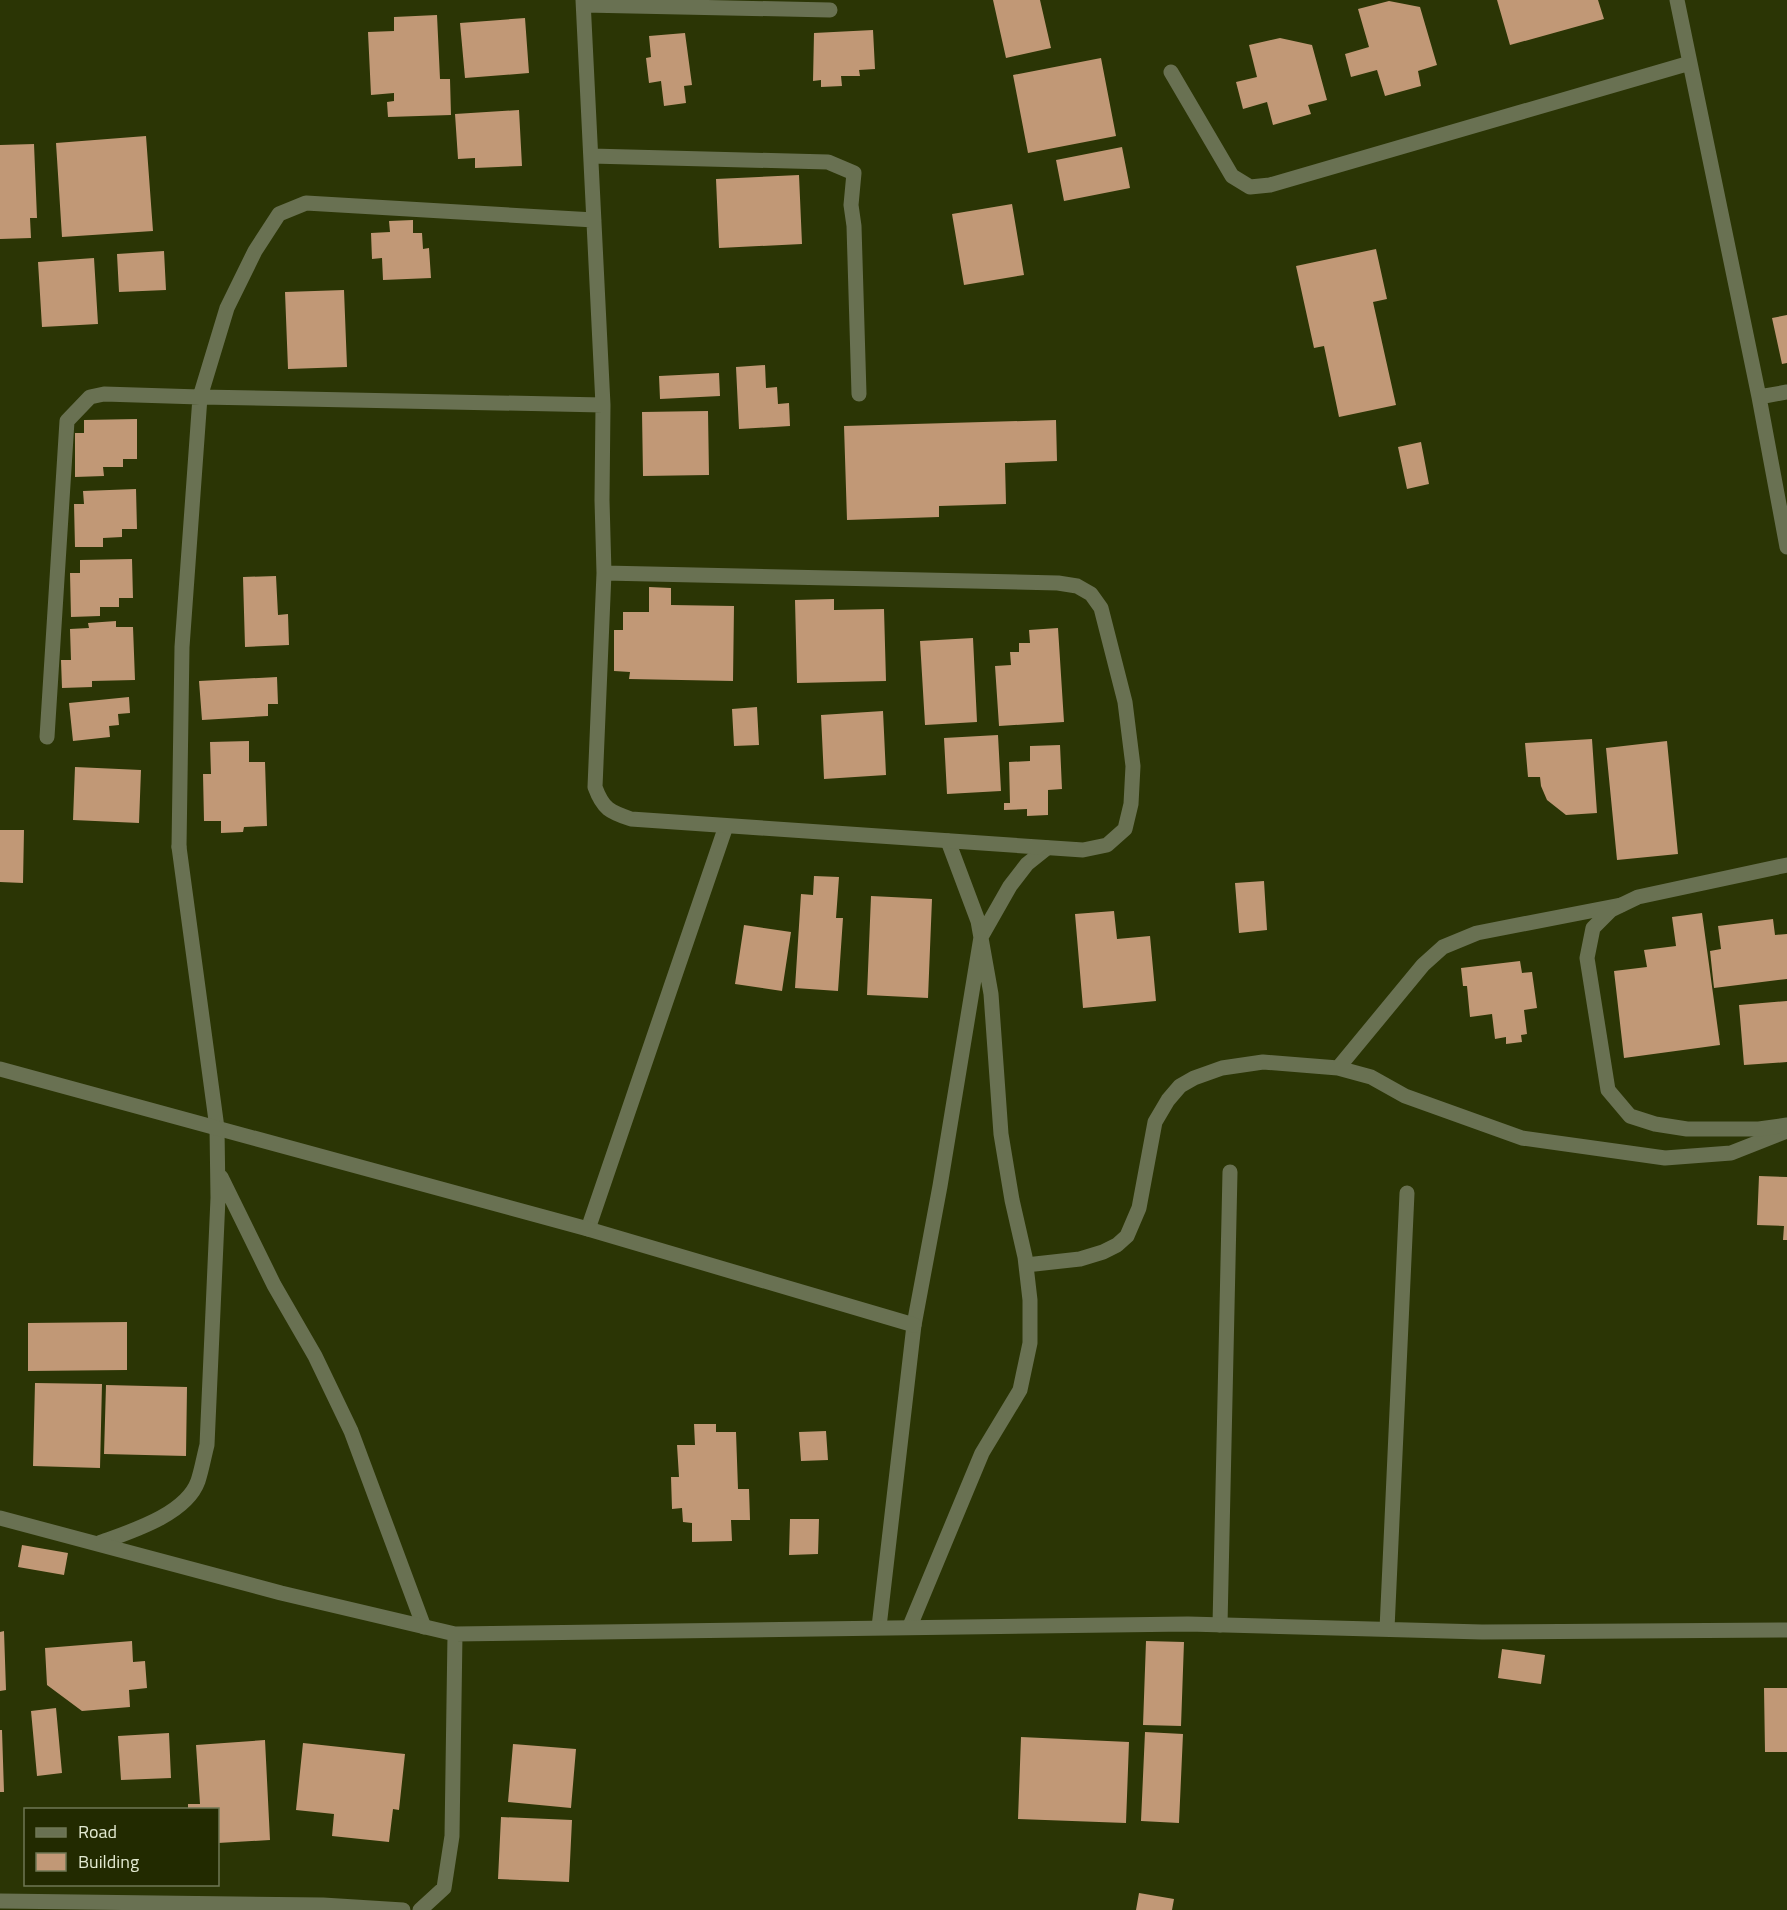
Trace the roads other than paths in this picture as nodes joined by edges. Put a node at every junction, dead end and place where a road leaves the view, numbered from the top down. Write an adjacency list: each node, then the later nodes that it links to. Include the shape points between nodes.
1 (1677, 0): 4 (street)
2 (583, 2): 3 (street); 6 (street)
3 (830, 10)
4 (1690, 63): 5 (street, via 1270,185 1250,187 1232,176); 11 (street)
5 (1172, 72)
6 (591, 156): 7 (street); 9 (street, via 828,162 854,173 851,205)
7 (594, 220): 10 (street, via 306,203 279,214 255,251 227,308); 12 (street)
8 (1787, 392): 11 (street)
9 (859, 394)
10 (200, 397): 12 (street); 15 (street, via 90,397 67,421); 25 (street, via 182,647 179,847)
11 (1759, 397): 13 (street)
12 (603, 405): 14 (street)
13 (1787, 547)
14 (604, 573): 16 (street, via 595,788 601,802 614,813 632,819); 18 (street, via 1058,583 1077,586 1091,594 1101,608 1125,702 1133,766 1131,804 1125,829 1107,845 1083,850)
15 (47, 737)
16 (726, 826): 17 (street); 30 (street)
17 (948, 841): 18 (street); 21 (street)
18 (1047, 848): 21 (street, via 1027,864 1010,886)
19 (1787, 865): 20 (street, via 1638,897)
20 (1624, 904): 22 (street, via 1477,933 1443,947 1423,965); 24 (street, via 1611,910 1593,928 1587,958 1608,1090 1630,1116 1655,1124 1687,1129)
21 (981, 937): 31 (street, via 992,994 1001,1134); 32 (street)
22 (1338, 1068): 26 (street, via 1371,1077 1444,1112 1522,1138 1665,1158 1731,1153); 31 (street, via 1263,1062 1222,1068 1180,1086 1155,1122 1139,1208 1127,1236 1103,1252 1080,1259)
23 (0, 1069): 25 (street)
24 (1787, 1125)
25 (217, 1128): 27 (street); 30 (street)
26 (1787, 1131)
27 (218, 1171): 34 (street, via 207,1445 198,1483 179,1506 151,1524); 37 (street, via 351,1431)
28 (1230, 1172): 35 (street)
29 (1407, 1193): 39 (street)
30 (588, 1228): 32 (street)
31 (1026, 1265): 36 (street, via 1030,1343 1020,1390 982,1453)
32 (914, 1325): 38 (street)
33 (0, 1518): 34 (street)
34 (99, 1543): 37 (street)
35 (1220, 1625): 36 (street); 39 (street)
36 (910, 1626): 38 (street)
37 (424, 1627): 41 (street)
38 (879, 1627): 41 (street)
39 (1387, 1629): 40 (street)
40 (1787, 1630)
41 (455, 1634): 44 (street, via 452,1836 444,1888)
42 (0, 1901): 43 (street, via 323,1905)
43 (403, 1910)
44 (420, 1910)

